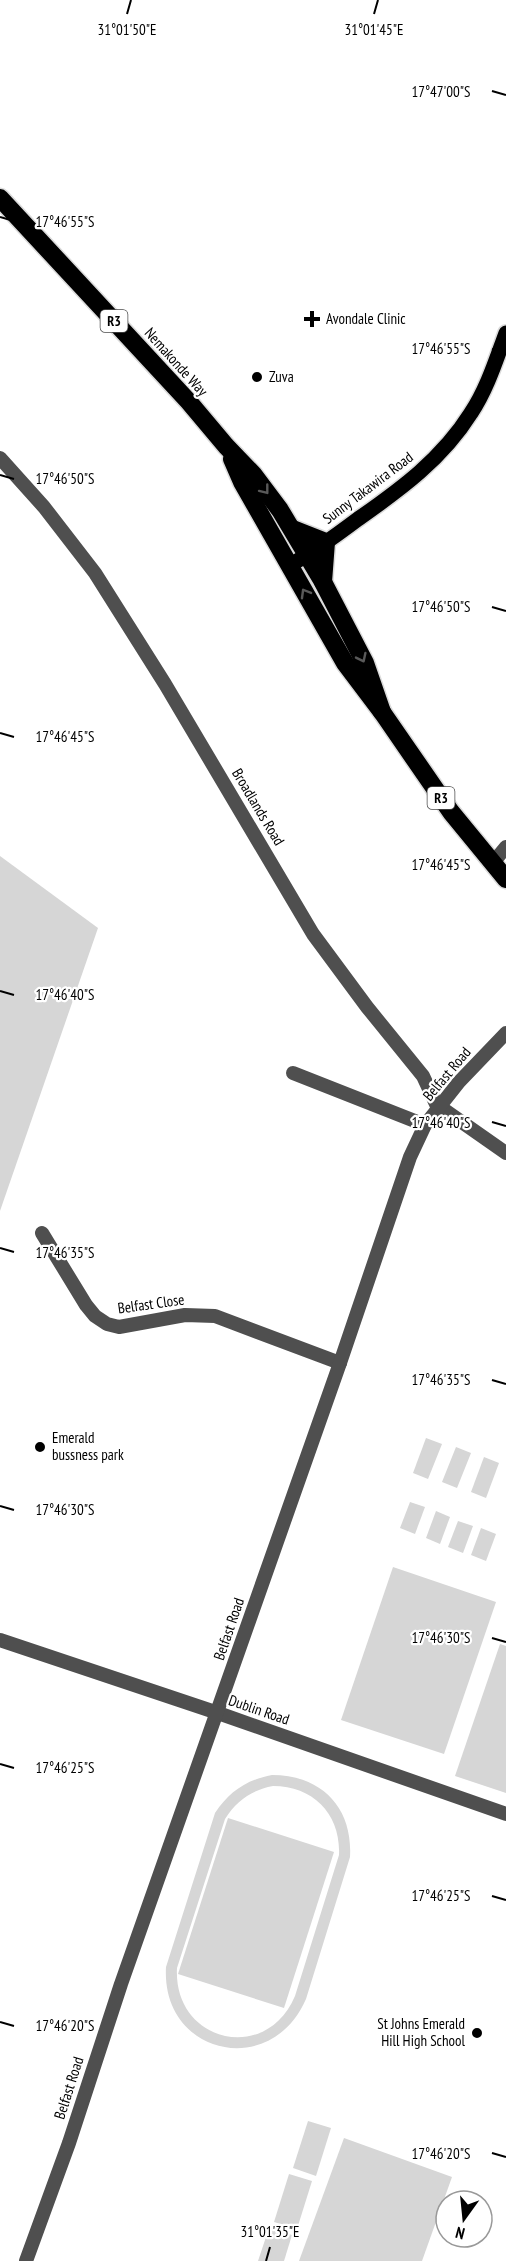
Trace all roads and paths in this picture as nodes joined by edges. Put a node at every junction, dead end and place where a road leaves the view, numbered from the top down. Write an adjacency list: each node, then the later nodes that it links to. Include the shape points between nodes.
1 (0, 198): 3 (highway, Nemakonde Way / R3)
2 (505, 336): 6 (main road, Sunny Takawira Road, via 472,412 442,451 399,490)
3 (226, 446): 5 (highway, Nemakonde Way / R3, one-way to 5, via 253,474); 8 (highway, Nemakonde Way / R3)
4 (0, 458): 16 (street, Broadlands Road, via 95,573 177,703 312,933 423,1076)
5 (293, 529): 6 (highway); 7 (highway, Nemakonde Way / R3)
6 (326, 542): 7 (main road, Sunny Takawira Road); 9 (highway)
7 (308, 555): 8 (main road, Sunny Takawira Road); 9 (highway, Nemakonde Way / R3)
8 (290, 566): 10 (highway, Nemakonde Way / R3, one-way to 8, via 345,663)
9 (323, 582): 10 (highway, Nemakonde Way / R3, one-way to 10, via 364,663)
10 (382, 712): 12 (highway, Nemakonde Way / R3)
11 (506, 847): 12 (street)
12 (492, 864): 13 (highway, Nemakonde Way / R3)
13 (506, 879)
14 (506, 1033): 16 (street, Belfast Road)
15 (293, 1073): 17 (street)
16 (440, 1108): 17 (street, Belfast Road); 18 (street, Broadlands Road)
17 (425, 1125): 20 (street, Belfast Road, via 410,1157)
18 (506, 1154)
19 (42, 1233): 20 (street, Belfast Close, via 86,1305 107,1324 120,1327 185,1315 215,1316)
20 (340, 1364): 22 (street, Belfast Road)
21 (0, 1640): 22 (street, Dublin Road)
22 (218, 1713): 23 (street, Dublin Road); 24 (street, Belfast Road)
23 (506, 1814)
24 (26, 2261)

